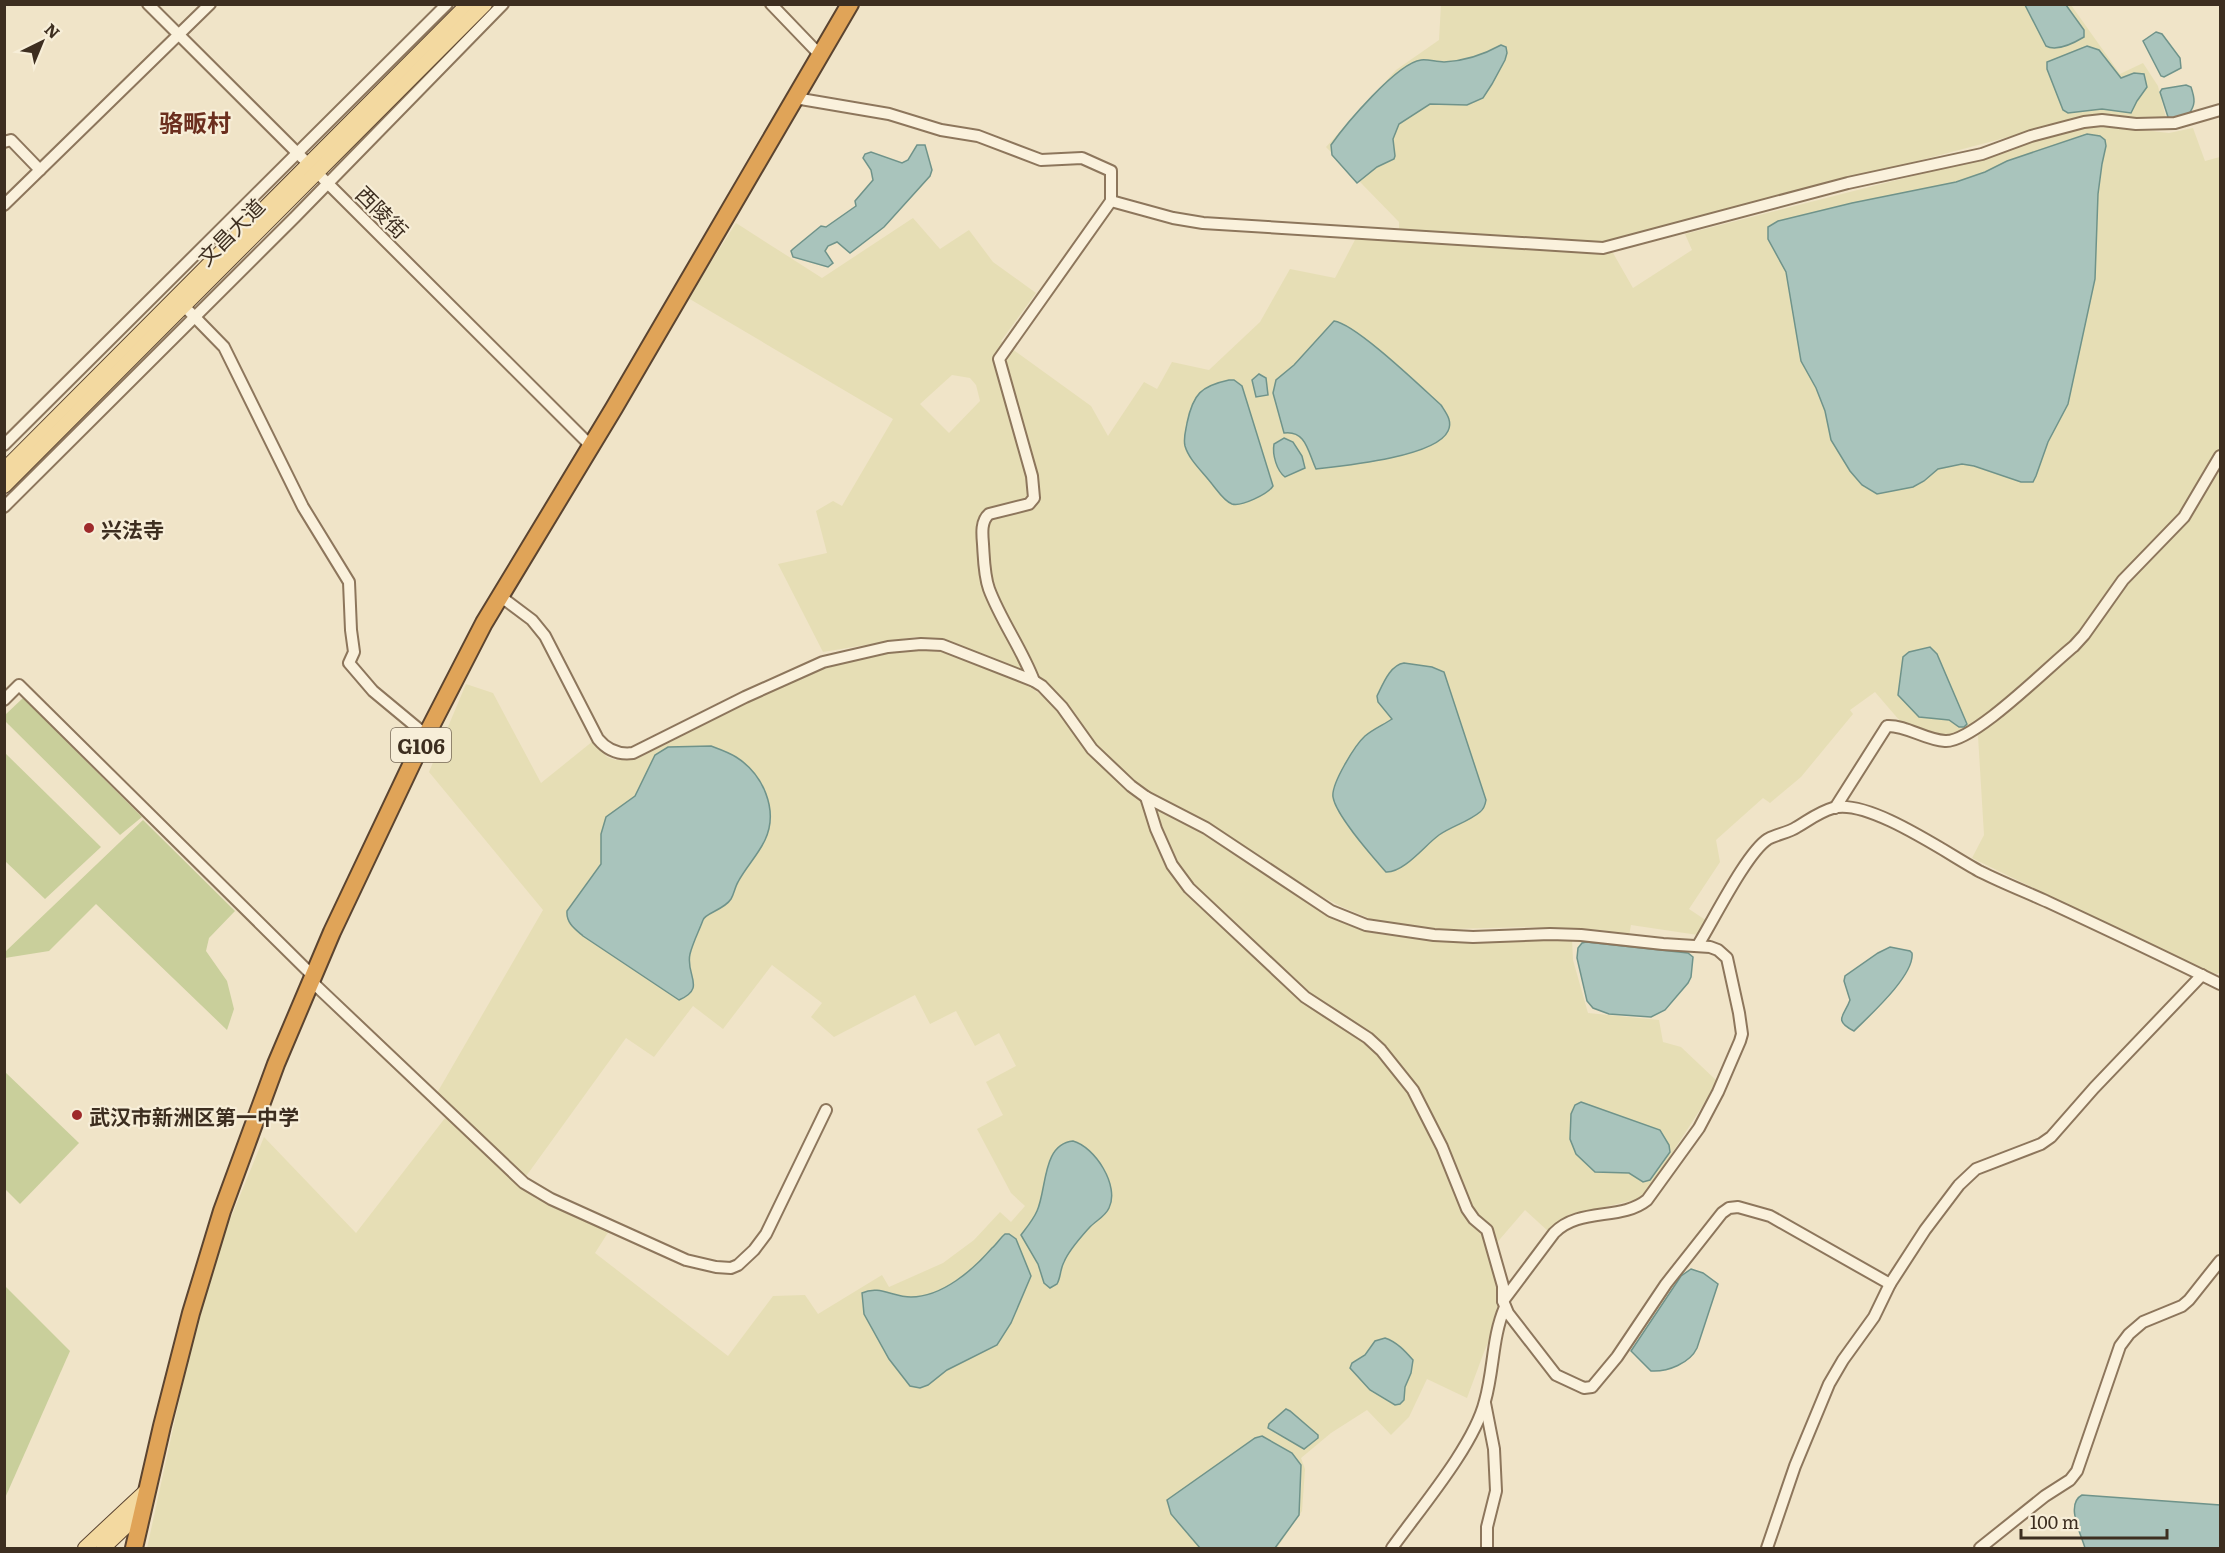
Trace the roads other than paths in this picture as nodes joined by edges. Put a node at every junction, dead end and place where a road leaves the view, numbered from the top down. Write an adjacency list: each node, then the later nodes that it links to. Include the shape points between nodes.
1 (148, 4): 9 (street, 西陵街)
2 (210, 4): 9 (street)
3 (447, 4): 14 (street)
4 (468, 4): 16 (main road, 文昌大道)
5 (485, 4): 16 (main road, 文昌大道)
6 (503, 4): 16 (street)
7 (771, 4): 10 (street)
8 (850, 4): 10 (highway, G106)
9 (179, 35): 14 (street, 西陵街); 15 (street)
10 (820, 55): 11 (highway, G106)
11 (795, 98): 17 (street, via 889,114 941,130 978,136 1041,160 1082,158 1112,171); 21 (highway, G106)
12 (2220, 111): 17 (street, via 2175,123 2084,122 1982,154 1848,183 1603,248 1203,223)
13 (4, 142): 15 (street, via 11,140)
14 (297, 153): 16 (street, 西陵街); 20 (street)
15 (40, 170): 18 (street)
16 (318, 174): 19 (main road, 文昌大道); 21 (street, 西陵街); 23 (main road, 文昌大道)
17 (1111, 201): 27 (street, via 999,359 1032,476 1034,498 1029,504 986,517 982,537 985,572 992,597)
18 (4, 205)
19 (189, 312): 24 (main road, 文昌大道); 25 (street); 29 (street, via 224,347 303,507 349,582 354,652 350,663 373,691)
20 (4, 445)
21 (591, 446): 26 (highway, G106)
22 (2220, 456): 31 (street, via 2184,517 2123,580 2074,646 1993,716 1956,740 1937,740 1887,726)
23 (4, 470)
24 (4, 486)
25 (4, 507)
26 (500, 596): 27 (street, via 539,628 598,739 621,753 633,753 823,662 866,651 942,645); 29 (highway, G106)
27 (1034, 681): 30 (street, via 1056,699 1103,761)
28 (4, 700): 34 (street, via 19,685)
29 (426, 735): 34 (highway, G106)
30 (1146, 797): 32 (street, via 1206,828 1330,911 1355,922 1434,936 1566,934); 39 (street, via 1172,865 1193,893 1305,997 1368,1038 1413,1090 1467,1209 1487,1230 1503,1286)
31 (1835, 808): 32 (street, via 1761,844); 33 (street, via 1862,810 1914,833 1981,872)
32 (1698, 945): 39 (street, via 1710,946 1727,958 1742,1034 1718,1092 1698,1128 1647,1200 1636,1208 1564,1224)
33 (2211, 976): 35 (street); 38 (street, via 2094,1088 2051,1137 1976,1169 1964,1179)
34 (311, 978): 36 (street, via 524,1183 550,1199 705,1265 738,1265 761,1241); 41 (highway, G106, via 219,1221 191,1313)
35 (2220, 984)
36 (826, 1110)
37 (2220, 1261): 49 (street, via 2182,1306 2143,1322 2124,1340 2077,1471 2070,1480)
38 (1890, 1284): 39 (street, via 1778,1220 1752,1209 1733,1207 1715,1222 1666,1284 1617,1357 1588,1388 1556,1375 1549,1368 1514,1324); 48 (street, via 1874,1317 1829,1384)
39 (1504, 1304): 40 (street)
40 (1485, 1402): 46 (street, via 1463,1447); 47 (street, via 1494,1449 1496,1491 1486,1527)
41 (147, 1490): 42 (highway, G106); 43 (main road)
42 (142, 1511): 44 (main road); 45 (highway, G106)
43 (86, 1548)
44 (103, 1548)
45 (134, 1548)
46 (1392, 1548)
47 (1487, 1548)
48 (1767, 1548)
49 (1980, 1548)

